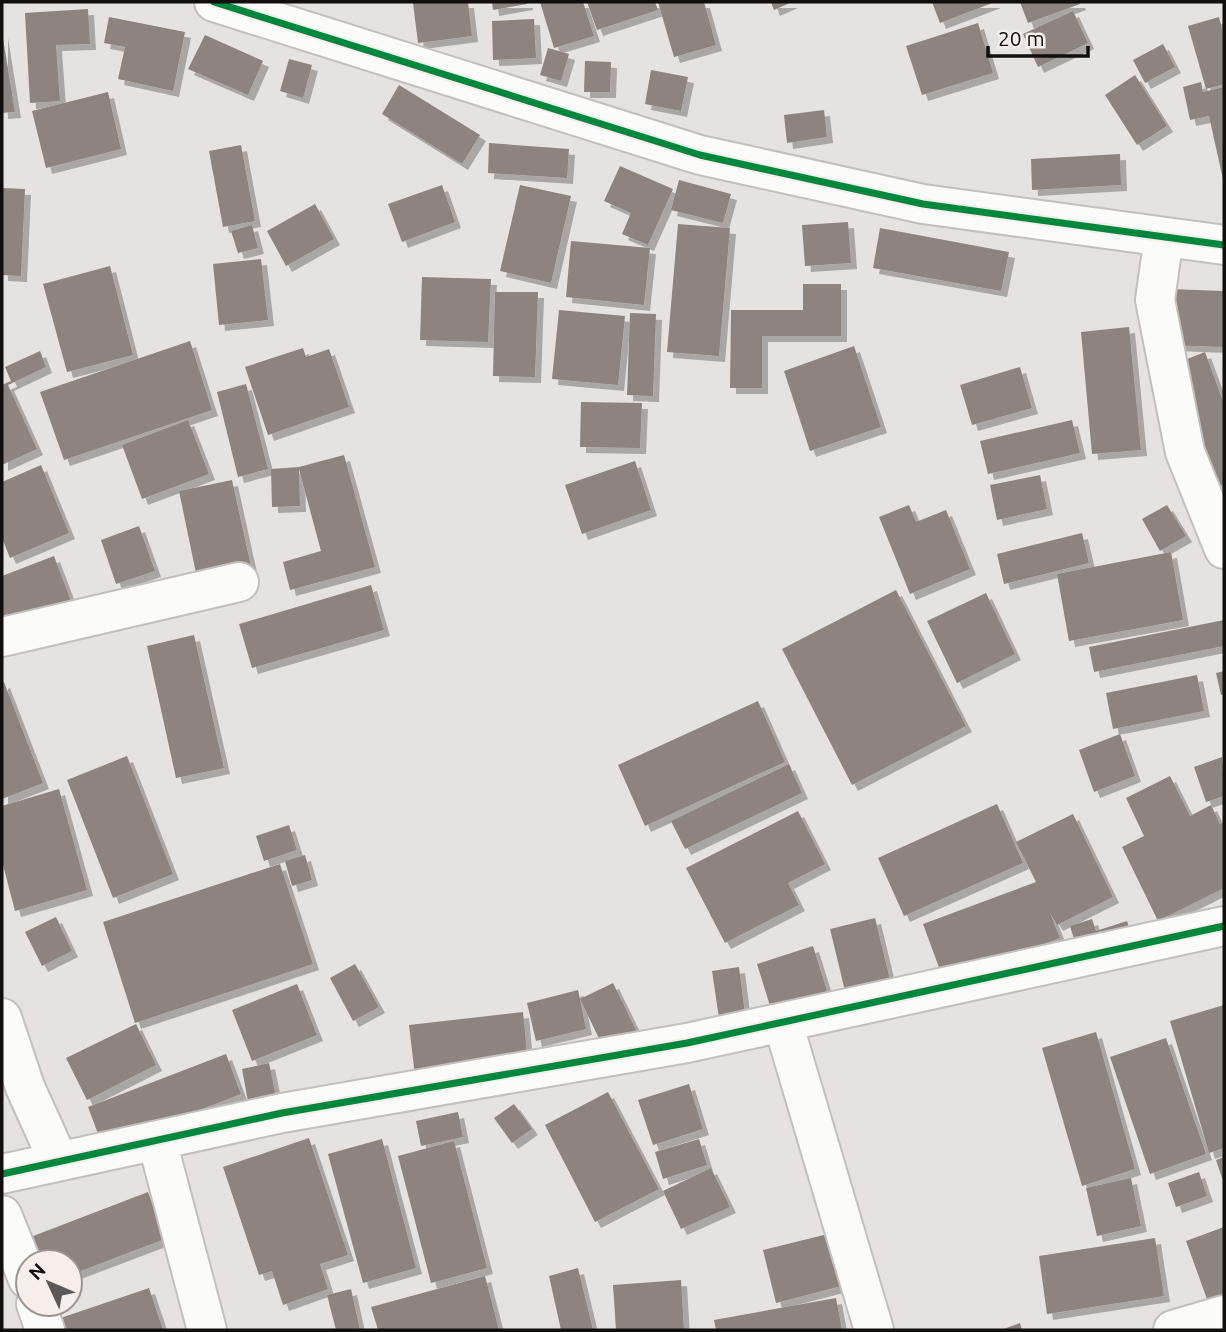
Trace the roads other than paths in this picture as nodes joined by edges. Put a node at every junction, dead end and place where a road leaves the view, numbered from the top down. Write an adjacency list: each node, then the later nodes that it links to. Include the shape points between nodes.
1 (214, 2): 2 (street, via 700,155 922,204)
2 (1164, 237): 3 (street); 4 (street, via 1155,300 1185,452)
3 (1224, 245)
4 (1224, 549)
5 (239, 582): 6 (street)
6 (2, 637)
7 (1224, 926): 9 (street)
8 (2, 1018): 11 (street, via 25,1087)
9 (783, 1023): 10 (street, via 282,1113); 17 (street)
10 (157, 1140): 11 (street); 16 (street)
11 (58, 1160): 12 (street)
12 (2, 1174)
13 (2, 1215): 14 (street)
14 (15, 1248)
15 (1224, 1315): 18 (street)
16 (207, 1330)
17 (874, 1330)
18 (1173, 1330)

